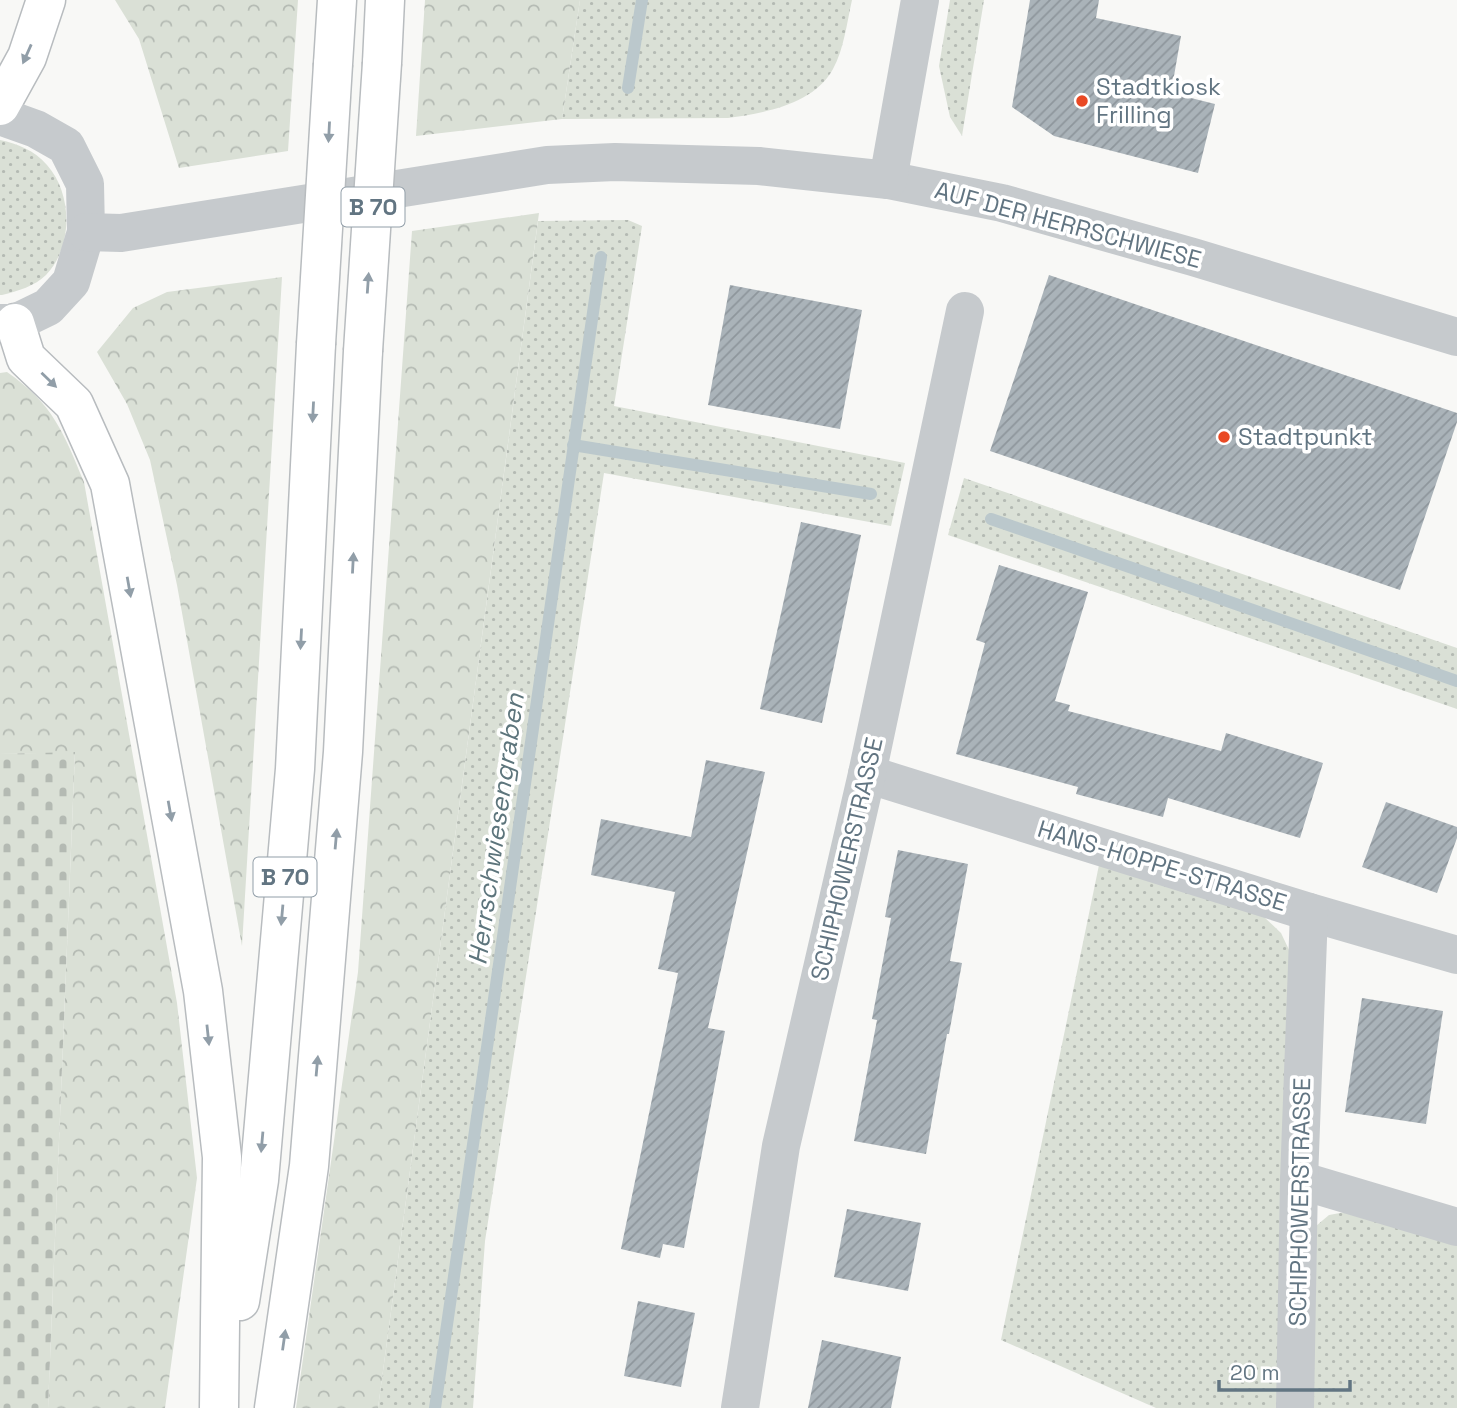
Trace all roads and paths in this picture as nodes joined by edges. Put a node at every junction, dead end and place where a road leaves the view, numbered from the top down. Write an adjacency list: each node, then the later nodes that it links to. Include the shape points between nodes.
1 (46, 0): 5 (highway, one-way to 5, via 27,57)
2 (337, 0): 17 (highway, B 70, one-way to 17, bridge, via 293,783 258,1180)
3 (386, 0): 18 (highway, B 70, one-way to 3, bridge, via 311,1138 343,752)
4 (920, 0): 7 (street)
5 (0, 106)
6 (0, 116): 8 (street, via 66,146 85,184)
7 (888, 180): 8 (street, AUF DER HERRSCHWIESE, via 759,166 547,165 121,233); 11 (street, AUF DER HERRSCHWIESE, via 1015,206)
8 (86, 232): 10 (street, via 71,282 48,307)
9 (965, 311): 12 (street, SCHIPHOWERSTRASSE)
10 (8, 323): 17 (highway, one-way to 17, via 26,358 74,404 110,484 203,991 222,1157)
11 (1457, 337)
12 (867, 774): 13 (street, HANS-HOPPE-STRASSE); 19 (street, SCHIPHOWERSTRASSE, via 781,1146)
13 (1309, 912): 14 (street, HANS-HOPPE-STRASSE); 15 (street, SCHIPHOWERSTRASSE)
14 (1457, 955)
15 (1299, 1180): 16 (street); 20 (street, SCHIPHOWERSTRASSE)
16 (1457, 1227)
17 (221, 1408)
18 (274, 1408)
19 (740, 1408)
20 (1295, 1408)

